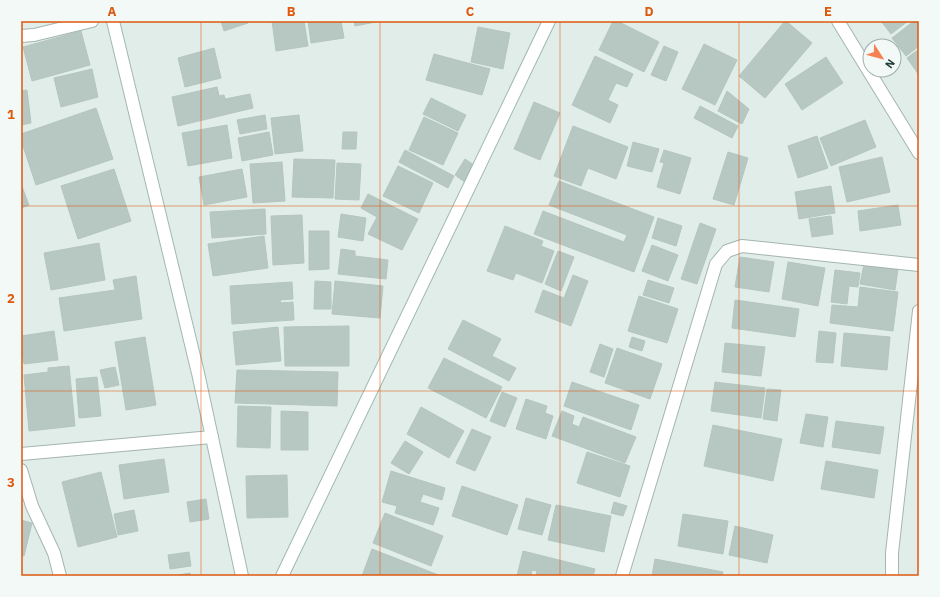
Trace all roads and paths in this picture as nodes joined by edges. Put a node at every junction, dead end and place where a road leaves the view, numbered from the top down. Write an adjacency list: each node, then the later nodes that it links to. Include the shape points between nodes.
1 (92, 21): 5 (street)
2 (112, 21): 9 (street)
3 (549, 21): 14 (street)
4 (838, 21): 6 (street)
5 (21, 36)
6 (919, 153)
7 (919, 265): 15 (street, via 742,246 727,251 716,264)
8 (919, 311): 16 (street, via 892,553)
9 (212, 436): 10 (street); 13 (street)
10 (21, 454)
11 (21, 470): 12 (street, via 32,506 54,553)
12 (60, 576)
13 (242, 576)
14 (282, 576)
15 (622, 576)
16 (892, 576)

